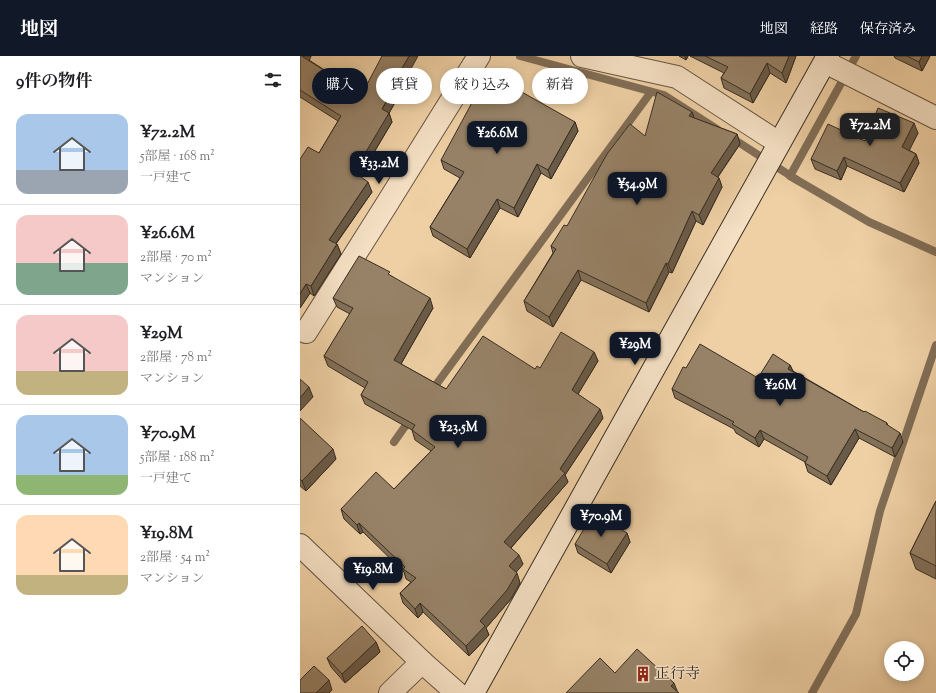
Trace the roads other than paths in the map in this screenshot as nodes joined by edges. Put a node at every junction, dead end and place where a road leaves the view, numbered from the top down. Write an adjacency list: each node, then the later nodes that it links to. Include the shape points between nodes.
1 (479, 56): 6 (street)
2 (582, 56): 5 (street, via 677,77)
3 (826, 59): 4 (street); 5 (street)
4 (936, 118)
5 (779, 143): 11 (street)
6 (306, 332)
7 (300, 544): 8 (street)
8 (422, 662): 9 (street); 10 (street)
9 (390, 693)
10 (457, 693)
11 (473, 693)

